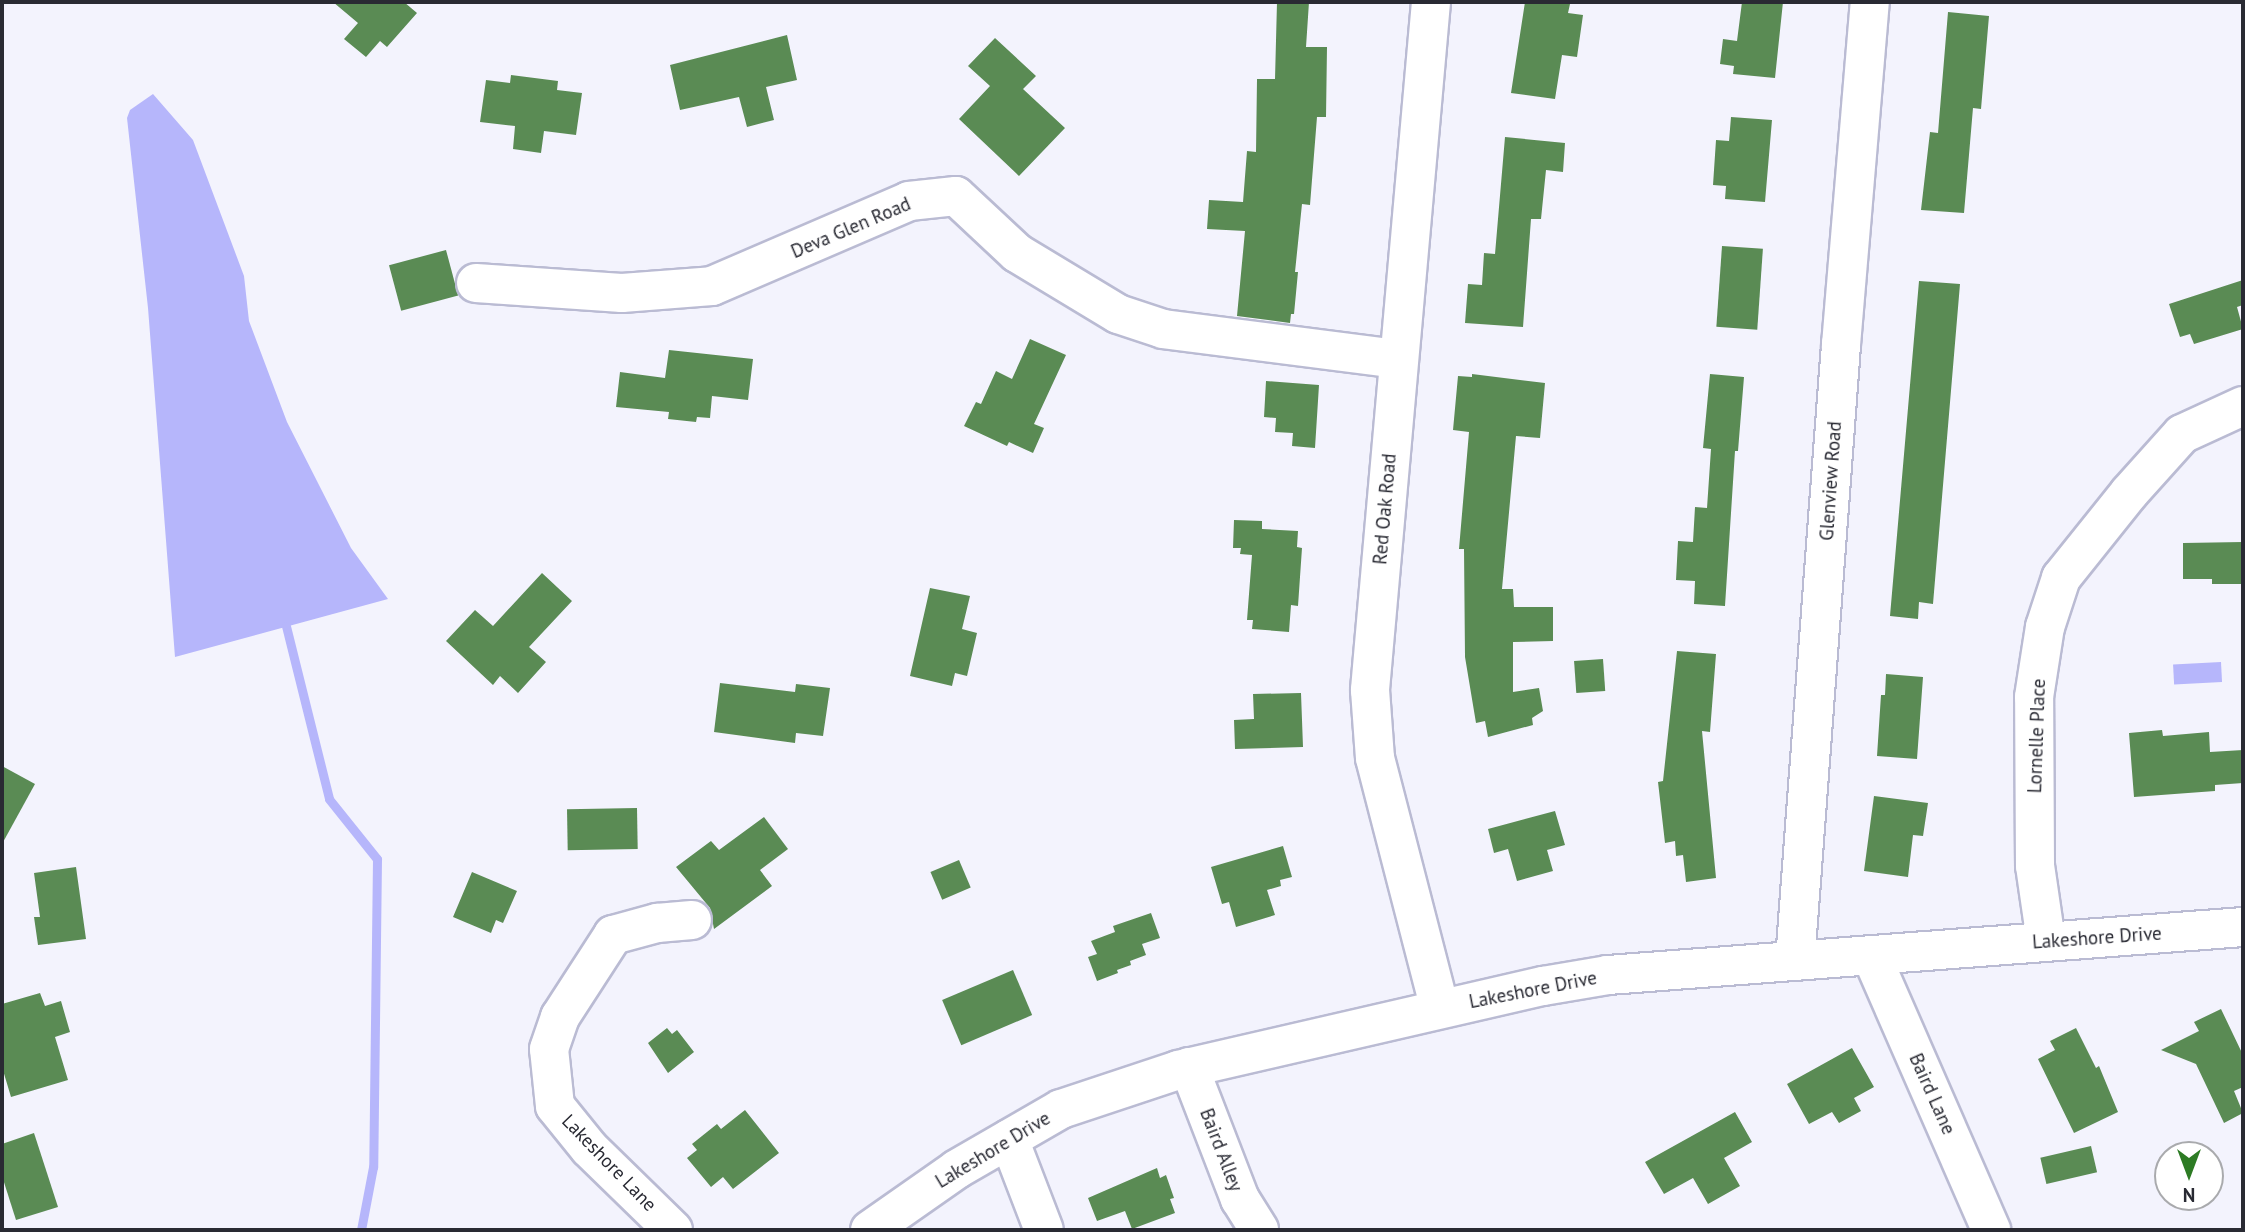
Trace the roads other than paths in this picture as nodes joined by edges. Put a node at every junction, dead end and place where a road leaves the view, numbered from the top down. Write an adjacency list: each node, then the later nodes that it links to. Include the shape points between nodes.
1 (1431, 2): 4 (street, Red Oak Road)
2 (1870, 2): 10 (street, Glenview Road)
3 (476, 282): 4 (street, Deva Glen Road, via 622,293 712,286 909,201 956,196 1017,253 1118,314 1163,329)
4 (1398, 359): 11 (street, Red Oak Road, via 1370,690 1375,758)
5 (2243, 406): 8 (street, Lornelle Place, via 2182,434 2061,578 2045,627 2034,697 2035,866)
6 (692, 920): 14 (street, Lakeshore Lane, via 657,923 613,935 560,1017 549,1049 555,1106 589,1147)
7 (2243, 927): 8 (street, Lakeshore Drive)
8 (2046, 941): 9 (street, Lakeshore Drive)
9 (1872, 957): 10 (street, Lakeshore Drive); 18 (street, Baird Lane)
10 (1795, 961): 11 (street, Lakeshore Drive, via 1608,975)
11 (1440, 1009): 12 (street, Lakeshore Drive)
12 (1189, 1067): 13 (street, Lakeshore Drive, via 1061,1109); 17 (street, Baird Alley, via 1240,1199)
13 (1009, 1139): 15 (street, Lakeshore Drive); 16 (street)
14 (673, 1230)
15 (870, 1230)
16 (1044, 1230)
17 (1259, 1230)
18 (1991, 1230)

